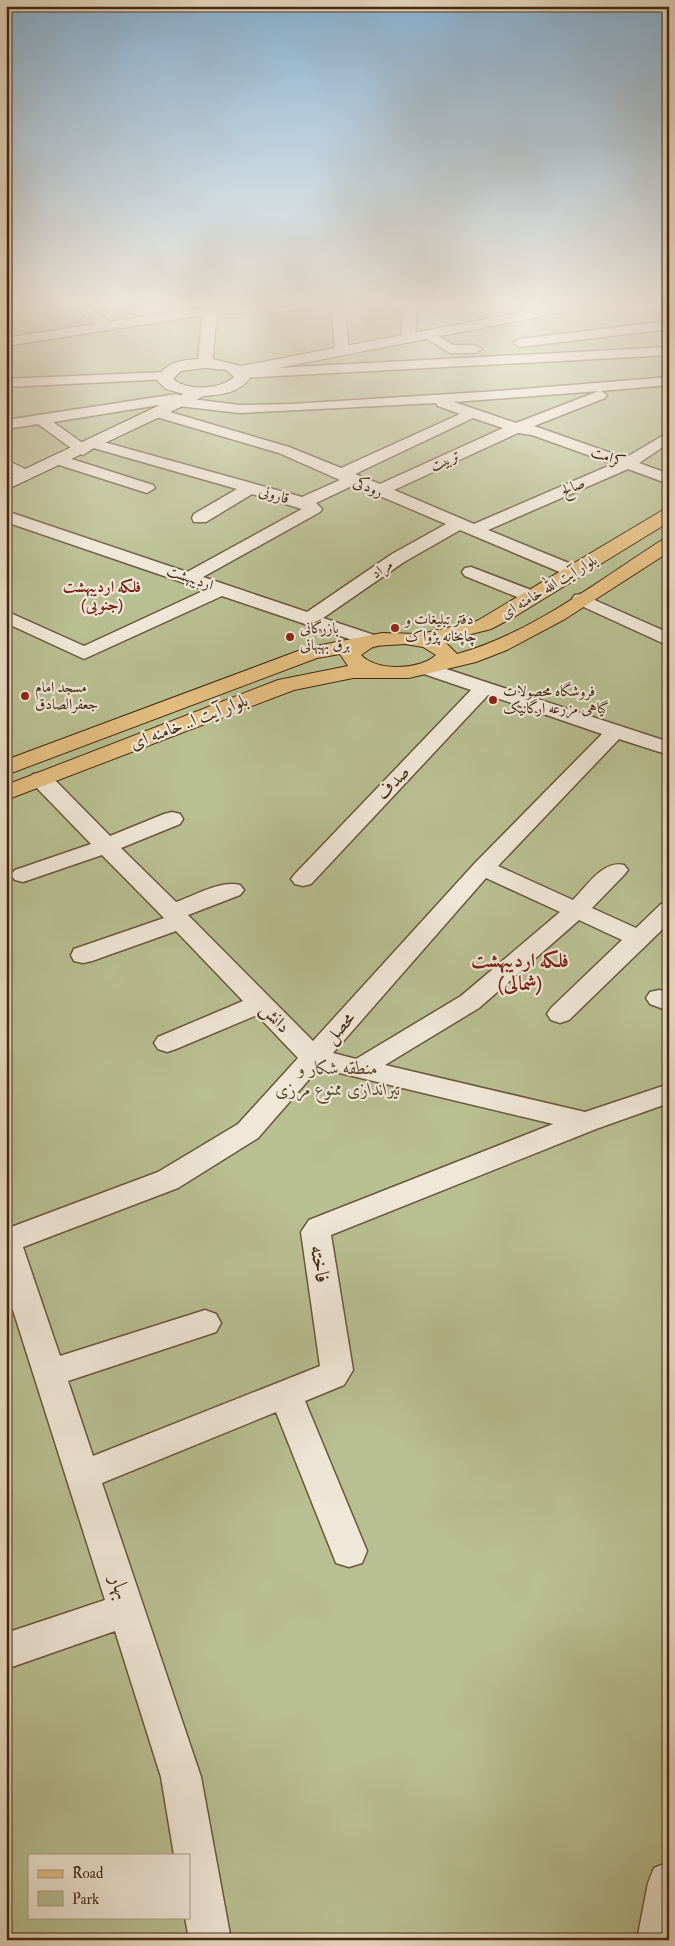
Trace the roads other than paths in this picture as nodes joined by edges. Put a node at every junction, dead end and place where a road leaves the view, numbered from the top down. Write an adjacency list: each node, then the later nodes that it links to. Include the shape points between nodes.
1 (199, 393): 7 (main road); 10 (street)
2 (524, 393): 6 (street)
3 (606, 393): 12 (street, تربیت)
4 (648, 393): 5 (street)
5 (660, 396)
6 (434, 399): 7 (street, via 239,409); 9 (street, کرامت)
7 (179, 402): 8 (main road)
8 (158, 413): 14 (main road); 19 (street, رودکی, via 284,450)
9 (473, 414): 12 (street, کرامت); 19 (street)
10 (41, 420): 11 (street); 14 (street, قارونی)
11 (6, 425)
12 (516, 428): 16 (street, کرامت, via 534,431); 24 (street, تربیت)
13 (669, 436): 16 (street, صالح)
14 (89, 447): 15 (main road); 23 (street, قارونی)
15 (59, 460): 18 (main road); 22 (street)
16 (626, 464): 20 (street, کرامت); 29 (street, صالح)
17 (6, 465): 18 (street)
18 (26, 475): 21 (main road)
19 (346, 478): 24 (street, رودکی); 25 (street)
20 (669, 479)
21 (6, 485)
22 (147, 488)
23 (250, 488): 25 (street, قارونی); 28 (street)
24 (378, 491): 29 (street, رودکی)
25 (303, 503): 34 (street, قارونی, via 314,509)
26 (669, 514): 30 (main road, بلوار آیت الله خامنه ای)
27 (6, 516): 34 (street, اردیبهشت)
28 (200, 518)
29 (466, 527): 33 (street, رودکی); 39 (street, مراد, via 398,558)
30 (660, 528): 33 (main road, بلوار آیت الله خامنه ای)
31 (669, 544): 37 (main road, بلوار آیت الله خامنه ای)
32 (471, 572): 36 (street)
33 (575, 572): 36 (main road, بلوار آیت الله خامنه ای)
34 (188, 578): 35 (street, اردیبهشت)
35 (222, 589): 38 (street, via 84,653); 39 (street, اردیبهشت)
36 (533, 597): 40 (main road, بلوار آیت الله خامنه ای, via 484,625)
37 (581, 599): 41 (street); 43 (main road, بلوار آیت الله خامنه ای, via 507,643 479,655)
38 (6, 616)
39 (309, 619): 42 (street, اردیبهشت)
40 (421, 640): 42 (main road, via 405,638); 43 (main road, via 444,649 447,654 445,660)
41 (669, 640)
42 (367, 642): 44 (main road, via 350,655 353,661); 48 (main road, via 313,652)
43 (432, 667): 44 (main road, بلوار آیت الله خامنه ای, via 409,672); 45 (street)
44 (376, 670): 49 (main road, بلوار آیت ا.. خامنه ای, via 341,672 286,685)
45 (484, 688): 46 (street); 56 (street, صدف)
46 (615, 732): 47 (street); 53 (street, محصل)
47 (669, 749)
48 (6, 768)
49 (41, 780): 50 (main road, بلوار آیت ا.. خامنه ای); 52 (street, دانش)
50 (6, 793)
51 (172, 819): 52 (street)
52 (106, 846): 55 (street); 60 (street, دانش)
53 (483, 868): 59 (street); 66 (street, محصل)
54 (616, 870): 59 (street)
55 (23, 875)
56 (303, 879)
57 (232, 890): 60 (street)
58 (669, 909): 61 (street)
59 (576, 910): 61 (street); 67 (street, via 470,1002)
60 (176, 917): 62 (street); 63 (street, دانش)
61 (638, 938): 64 (street)
62 (83, 955)
63 (260, 1003): 65 (street); 66 (street, دانش)
64 (560, 1014)
65 (168, 1043)
66 (314, 1058): 67 (street); 70 (street, محصل, via 248,1131 176,1175)
67 (361, 1068): 69 (street)
68 (669, 1092): 69 (street, فاخته)
69 (586, 1122): 74 (street, فاخته, via 316,1229 337,1370 333,1376)
70 (6, 1241): 71 (street, بهار)
71 (16, 1301): 73 (street, بهار)
72 (205, 1323): 73 (street)
73 (50, 1373): 75 (street, بهار)
74 (285, 1394): 75 (street, فاخته); 76 (street)
75 (83, 1475): 77 (street, بهار)
76 (349, 1551)
77 (127, 1610): 78 (street); 80 (street, بهار, via 182,1778)
78 (6, 1651)
79 (669, 1884): 81 (street)
80 (210, 1940)
81 (658, 1940)

